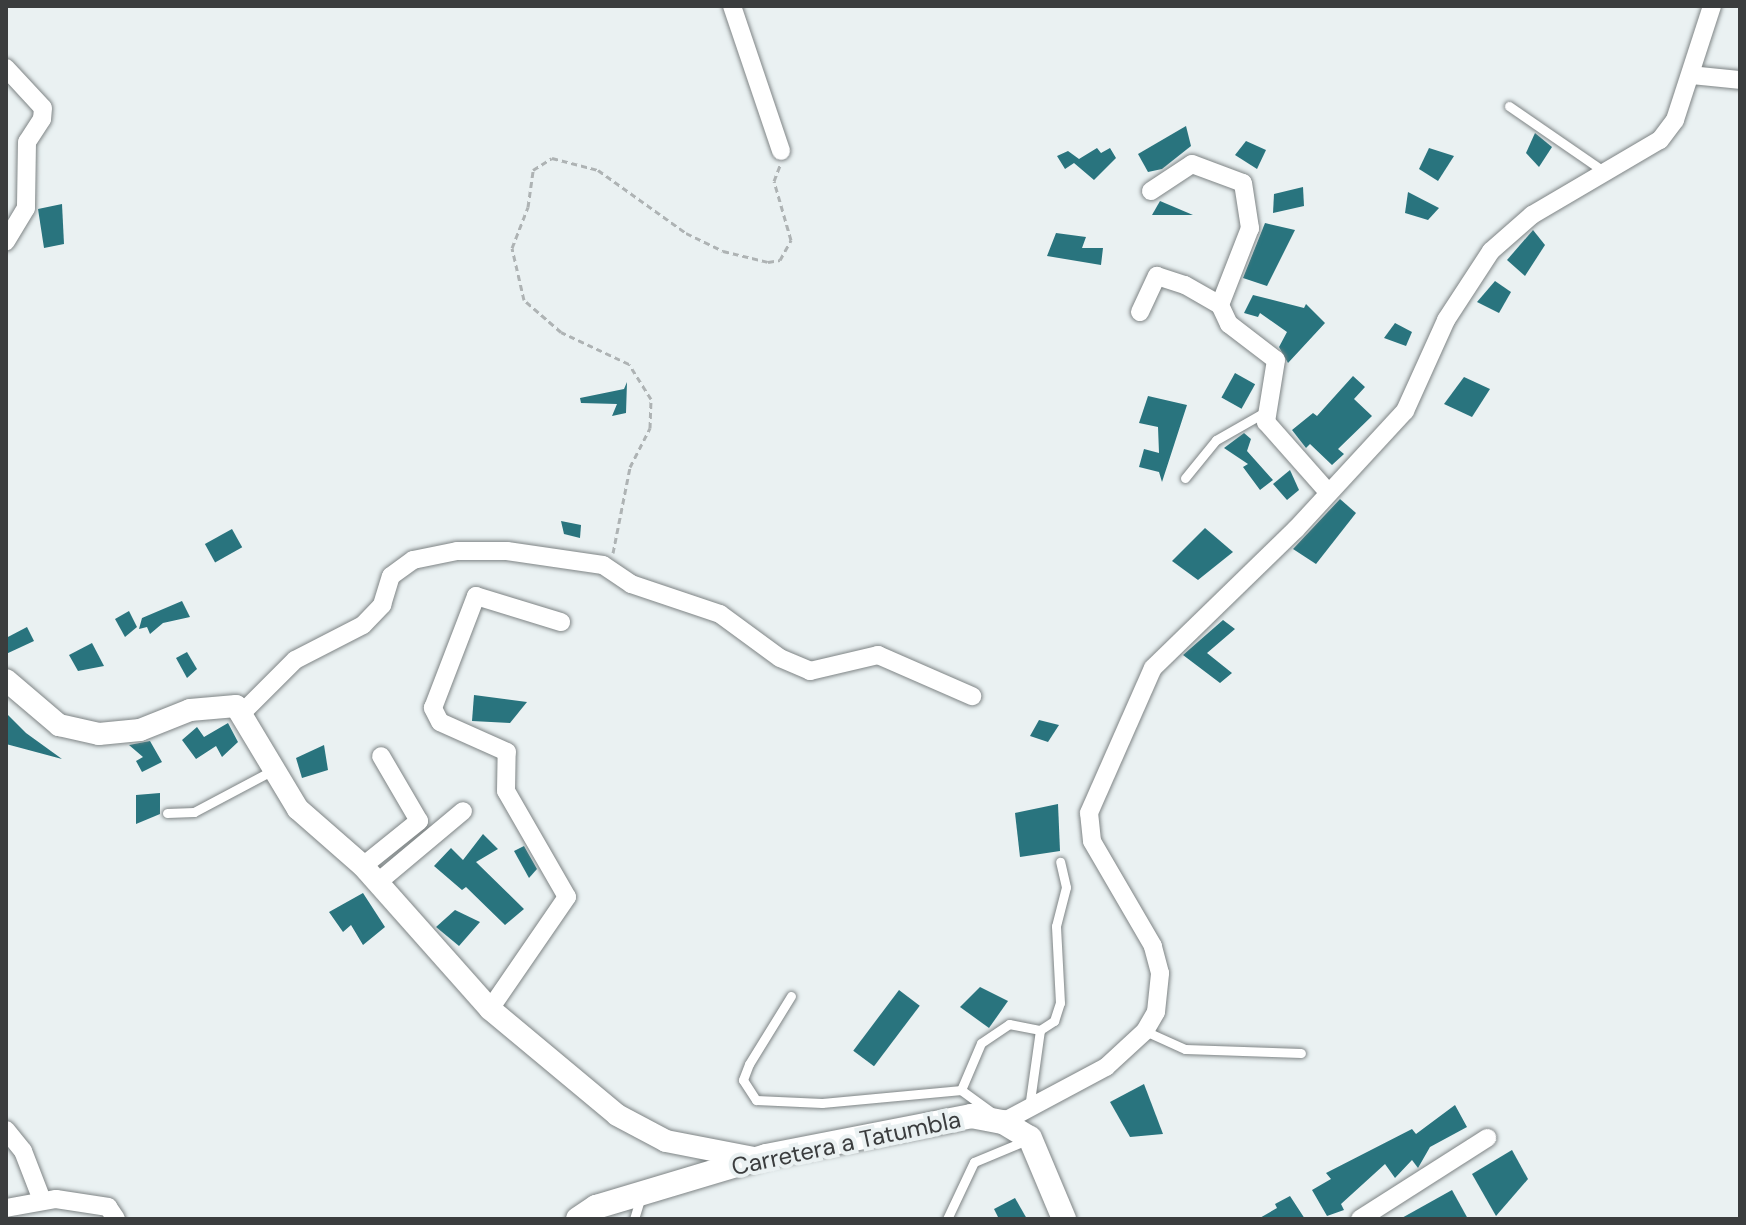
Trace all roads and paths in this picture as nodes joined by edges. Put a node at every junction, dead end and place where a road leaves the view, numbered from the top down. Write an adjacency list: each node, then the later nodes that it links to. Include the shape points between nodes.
1 (732, 6): 7 (street)
2 (1712, 6): 4 (street)
3 (6, 68): 10 (street, via 43,108 27,142 26,208)
4 (1691, 75): 5 (street); 8 (street, via 1675,120 1660,140)
5 (1740, 80)
6 (1509, 106): 8 (lane)
7 (781, 151): 16 (path, via 774,181 791,240 780,260 768,262 723,251 686,233 598,170 552,158 533,170 528,207 512,248 524,300 561,332 629,364 651,399 650,428 630,467)
8 (1606, 173): 15 (street, via 1532,215 1491,251 1446,320 1405,411)
9 (1151, 191): 11 (street, via 1192,164 1243,183 1250,228)
10 (6, 241)
11 (1220, 305): 12 (street, via 1157,276); 13 (street, via 1229,324 1276,360 1278,371)
12 (1140, 312)
13 (1265, 412): 14 (lane, via 1216,440); 15 (street, via 1266,422)
14 (1185, 478)
15 (1328, 492): 30 (street, via 1153,668 1089,813 1092,841 1153,946 1160,973 1156,1012)
16 (608, 568): 19 (street, via 631,584 720,614 780,658 810,671 878,655); 20 (street, via 507,551 457,551 413,560 391,576 382,605 363,625 295,660)
17 (561, 622): 28 (street, via 476,596 433,708 440,722 507,752 506,791 567,897)
18 (6, 680): 20 (street, via 59,725 99,734 140,730 190,710 236,706)
19 (972, 696)
20 (244, 711): 22 (street)
21 (381, 756): 26 (street, via 419,821)
22 (271, 771): 24 (lane, via 194,812); 26 (street, via 298,809)
23 (463, 811): 26 (street)
24 (167, 813)
25 (1060, 862): 29 (lane, via 1066,887 1056,926 1061,994 1054,1021)
26 (370, 874): 28 (street)
27 (791, 996): 32 (lane, via 743,1080 756,1100 822,1103)
28 (490, 1009): 38 (street, via 617,1115 666,1141)
29 (1040, 1030): 32 (lane, via 1009,1024 981,1043); 33 (lane)
30 (1145, 1031): 31 (lane, via 1185,1049); 33 (street, via 1106,1067)
31 (1301, 1053)
32 (961, 1090): 34 (lane)
33 (1029, 1110): 34 (street)
34 (1003, 1122): 36 (main road, Carretera a Tatumbla); 38 (main road, Carretera a Tatumbla, via 971,1116)
35 (6, 1130): 40 (street, via 23,1151)
36 (1030, 1138): 45 (lane, via 974,1162); 46 (main road)
37 (1487, 1138): 47 (street)
38 (759, 1159): 39 (main road, Carretera a Tatumbla)
39 (642, 1194): 43 (main road, Carretera a Tatumbla, via 596,1207); 44 (lane)
40 (42, 1200): 41 (street); 42 (street, via 108,1207)
41 (6, 1208)
42 (116, 1219)
43 (578, 1219)
44 (634, 1219)
45 (947, 1219)
46 (1064, 1219)
47 (1360, 1219)

